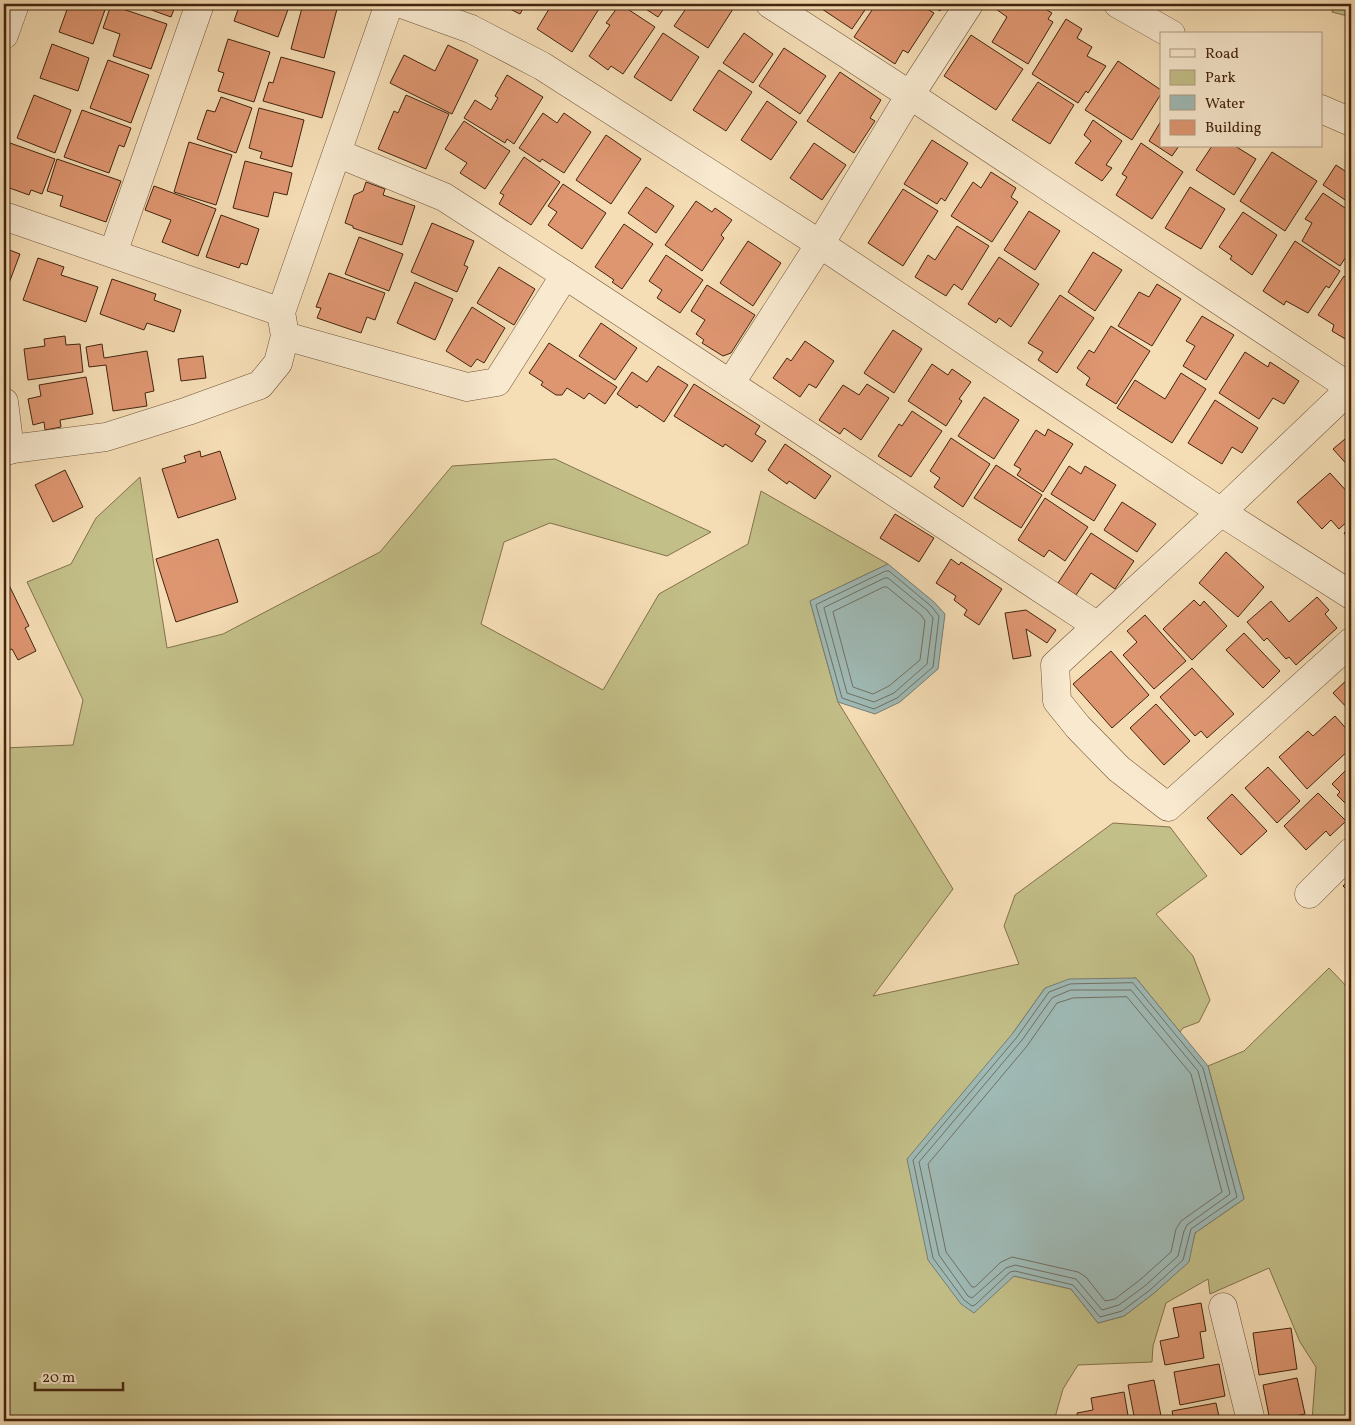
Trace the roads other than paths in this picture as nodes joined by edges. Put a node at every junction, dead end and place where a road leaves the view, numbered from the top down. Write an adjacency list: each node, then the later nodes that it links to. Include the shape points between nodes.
1 (15, 4): 9 (street)
2 (200, 4): 16 (street)
3 (389, 4): 13 (street)
4 (402, 4): 15 (street, via 472,29 542,66)
5 (770, 4): 10 (street)
6 (968, 4): 10 (street)
7 (1118, 4): 8 (street)
8 (1167, 32)
9 (4, 35)
10 (910, 95): 15 (street); 20 (street)
11 (1322, 109): 12 (street)
12 (1351, 122)
13 (337, 154): 17 (street, via 444,197); 18 (street)
14 (4, 216): 16 (street)
15 (820, 244): 19 (street); 23 (street)
16 (112, 254): 18 (street)
17 (565, 275): 18 (street, via 497,382 466,387); 19 (street)
18 (283, 324): 22 (street, via 278,363 260,385 106,437)
19 (730, 384): 25 (street)
20 (1351, 388): 23 (street)
21 (4, 402): 22 (street)
22 (7, 450)
23 (1221, 512): 24 (street); 25 (street)
24 (1351, 595)
25 (1096, 625): 26 (street, via 1055,665 1057,701 1119,768 1168,807)
26 (1351, 642)
27 (1351, 852): 28 (street)
28 (1309, 894)
29 (1224, 1307): 30 (street)
30 (1250, 1421)

